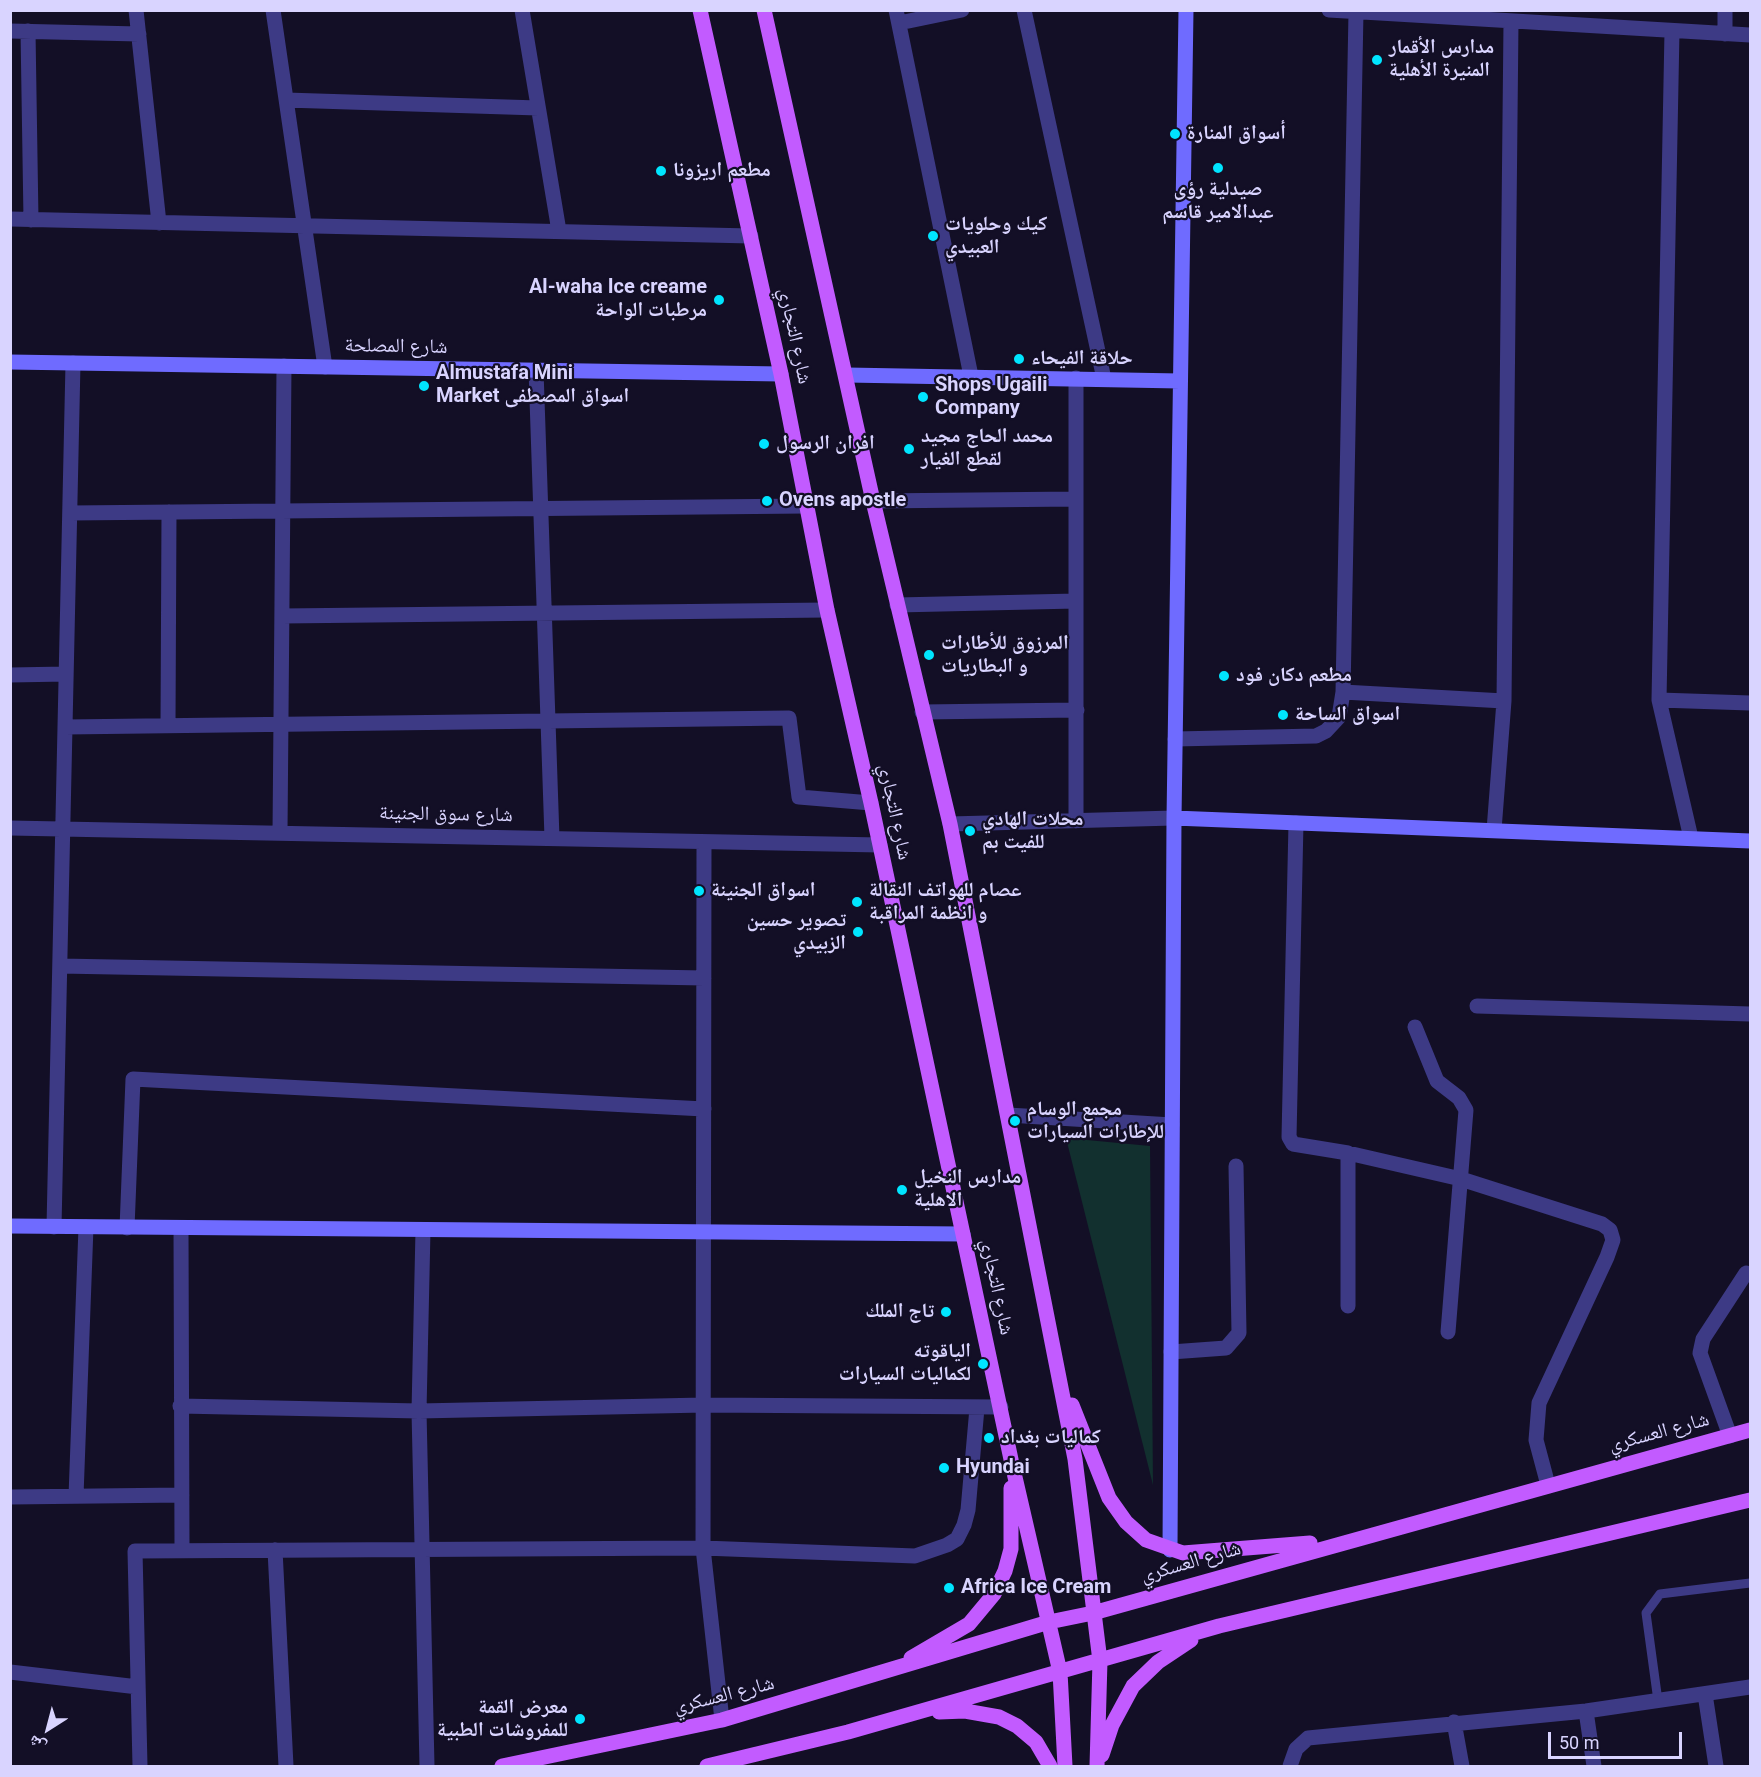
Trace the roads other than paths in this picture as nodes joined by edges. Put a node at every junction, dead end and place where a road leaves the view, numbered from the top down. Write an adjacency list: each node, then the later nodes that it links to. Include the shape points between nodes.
1 (136, 10): 19 (street)
2 (273, 10): 22 (street)
3 (522, 10): 23 (street)
4 (700, 10): 29 (main road, شارع التجاري)
5 (764, 10): 36 (main road)
6 (962, 10): 13 (street)
7 (1024, 10): 39 (street)
8 (1186, 10): 40 (street)
9 (1329, 10): 11 (street)
10 (1725, 10): 20 (street)
11 (1356, 12): 12 (street); 55 (street)
12 (1399, 12): 15 (street)
13 (898, 17): 37 (street)
14 (1568, 17): 15 (street); 18 (street)
15 (1511, 22): 57 (street)
16 (10, 31): 17 (street)
17 (28, 31): 19 (street); 25 (street)
18 (1672, 31): 20 (street); 56 (street)
19 (139, 34): 26 (street)
20 (1725, 34): 21 (street)
21 (1750, 35)
22 (286, 100): 23 (street); 27 (street)
23 (538, 108): 28 (street)
24 (10, 219): 25 (street)
25 (31, 220): 26 (street)
26 (159, 223): 27 (street)
27 (305, 226): 28 (street); 33 (street)
28 (559, 231): 29 (street)
29 (751, 236): 35 (main road, شارع التجاري)
30 (10, 362): 31 (street, شارع المصلحة)
31 (73, 363): 32 (street, شارع المصلحة); 47 (street)
32 (285, 366): 33 (street, شارع المصلحة); 45 (street)
33 (325, 367): 34 (street, شارع المصلحة)
34 (536, 370): 35 (street, شارع المصلحة); 44 (street)
35 (781, 374): 43 (main road, شارع التجاري)
36 (847, 375): 37 (street); 42 (main road)
37 (971, 376): 38 (street)
38 (1076, 378): 39 (street); 41 (street)
39 (1104, 379): 40 (street)
40 (1180, 381): 65 (street)
41 (1076, 500): 42 (street); 48 (street)
42 (873, 501): 49 (main road)
43 (807, 506): 44 (street); 50 (main road, شارع التجاري)
44 (542, 509): 45 (street); 51 (street)
45 (283, 511): 46 (street); 52 (street)
46 (169, 512): 47 (street); 63 (street)
47 (70, 513): 53 (street)
48 (1076, 601): 49 (street); 59 (street)
49 (897, 605): 60 (main road)
50 (827, 610): 51 (street); 66 (main road, شارع التجاري)
51 (545, 614): 52 (street); 61 (street)
52 (282, 616): 62 (street)
53 (66, 674): 54 (street); 64 (street)
54 (10, 675)
55 (1343, 692): 57 (street); 65 (street, via 1339,717 1316,736)
56 (1659, 700): 58 (street); 76 (street)
57 (1504, 701): 73 (street)
58 (1750, 703)
59 (1077, 710): 60 (street); 68 (street)
60 (922, 712): 70 (main road)
61 (549, 721): 62 (street); 66 (street, via 789,718 799,797); 75 (street)
62 (281, 724): 63 (street); 74 (street)
63 (168, 725): 64 (street)
64 (65, 727): 72 (street)
65 (1175, 739): 67 (street)
66 (871, 803): 79 (main road, شارع التجاري)
67 (1174, 818): 68 (street); 69 (street); 87 (street)
68 (1076, 821): 70 (street)
69 (1296, 823): 73 (street); 88 (street, via 1289,1137 1300,1147)
70 (950, 824): 86 (main road)
71 (10, 828): 72 (street, شارع سوق الجنينة)
72 (63, 829): 74 (street, شارع سوق الجنينة); 80 (street)
73 (1494, 831): 76 (street)
74 (280, 833): 75 (street, شارع سوق الجنينة)
75 (552, 838): 78 (street, شارع سوق الجنينة)
76 (1691, 838): 77 (street)
77 (1750, 841)
78 (705, 842): 79 (street, شارع سوق الجنينة); 81 (street)
79 (880, 845): 98 (main road, شارع التجاري)
80 (60, 966): 81 (street); 92 (street)
81 (704, 978): 85 (street)
82 (1477, 1006): 83 (street)
83 (1750, 1014)
84 (1416, 1027): 90 (street, via 1437,1081 1459,1098 1466,1110)
85 (704, 1109): 94 (street, via 133,1079); 97 (street)
86 (1008, 1115): 87 (street); 103 (main road)
87 (1172, 1125): 102 (street)
88 (1348, 1153): 90 (street); 100 (street)
89 (1236, 1166): 102 (street, via 1239,1334 1226,1348)
90 (1461, 1179): 101 (street); 112 (street, via 1602,1224 1614,1240 1539,1403 1536,1440)
91 (10, 1227): 92 (street)
92 (54, 1227): 93 (street)
93 (86, 1227): 94 (street); 114 (street)
94 (127, 1228): 95 (street)
95 (180, 1228): 96 (street); 105 (street)
96 (423, 1230): 97 (street); 108 (street)
97 (704, 1232): 98 (street); 104 (street)
98 (963, 1234): 106 (main road, شارع التجاري)
99 (1746, 1274): 110 (street, via 1703,1339 1700,1353)
100 (1348, 1306)
101 (1448, 1332)
102 (1171, 1352): 122 (street)
103 (1056, 1364): 122 (main road, via 1109,1498 1136,1532); 124 (main road, via 1075,1459)
104 (704, 1405): 107 (street); 108 (street); 118 (street)
105 (180, 1406): 108 (street); 113 (street)
106 (1001, 1407): 107 (street); 111 (main road, شارع التجاري)
107 (977, 1408): 118 (street, via 969,1510 957,1539 947,1545 915,1556 892,1557)
108 (419, 1411): 119 (street)
109 (1750, 1430): 110 (main road, شارع العسكري)
110 (1730, 1436): 112 (main road, شارع العسكري)
111 (1011, 1458): 125 (main road, شارع التجاري); 130 (main road, via 1011,1549 994,1594 969,1624)
112 (1548, 1485): 117 (main road, شارع العسكري)
113 (182, 1495): 114 (street); 120 (street)
114 (76, 1496): 115 (street)
115 (10, 1497)
116 (1750, 1500): 126 (main road)
117 (1349, 1540): 122 (main road, via 1214,1552); 124 (main road, شارع العسكري)
118 (703, 1548): 119 (street); 136 (street)
119 (422, 1549): 121 (street); 141 (street)
120 (182, 1550): 121 (street); 131 (street, via 135,1551)
121 (275, 1550): 140 (street)
122 (1170, 1550)
123 (1750, 1582): 134 (lane, via 1660,1594 1646,1612)
124 (1093, 1613): 125 (main road, شارع العسكري); 127 (main road)
125 (1049, 1622): 129 (main road, شارع التجاري); 130 (main road, شارع العسكري)
126 (1219, 1626): 127 (main road); 146 (main road, via 1180,1646 1133,1686 1112,1725)
127 (1100, 1661): 129 (main road); 146 (main road)
128 (10, 1672): 131 (street)
129 (1060, 1672): 138 (main road); 145 (main road, شارع التجاري)
130 (882, 1674): 136 (main road, شارع العسكري)
131 (138, 1687): 139 (street)
132 (1750, 1687): 133 (street)
133 (1705, 1694): 134 (street); 150 (street)
134 (1658, 1701): 135 (street)
135 (1586, 1711): 137 (street); 149 (street)
136 (722, 1720): 142 (main road, شارع العسكري)
137 (1454, 1722): 147 (street, via 1308,1738 1296,1749); 148 (street)
138 (848, 1732): 143 (main road); 144 (main road, via 933,1712 965,1711 999,1717 1017,1726 1036,1742)
139 (140, 1767)
140 (286, 1767)
141 (427, 1767)
142 (502, 1767)
143 (707, 1767)
144 (1050, 1767)
145 (1065, 1767)
146 (1098, 1767)
147 (1290, 1767)
148 (1462, 1767)
149 (1593, 1767)
150 (1716, 1767)

